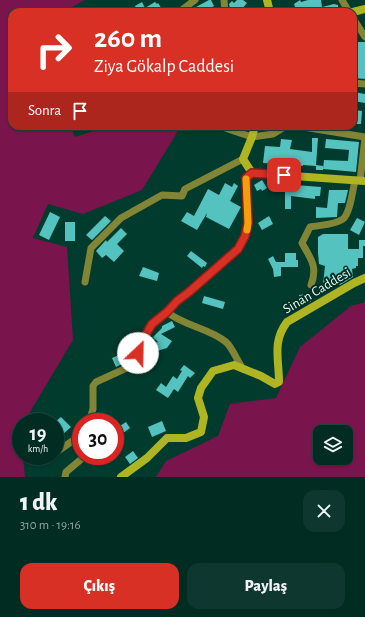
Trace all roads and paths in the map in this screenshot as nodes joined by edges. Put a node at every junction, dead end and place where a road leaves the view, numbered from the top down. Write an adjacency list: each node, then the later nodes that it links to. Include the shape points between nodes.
1 (195, 0): 2 (street)
2 (184, 8)
3 (357, 24): 4 (street)
4 (365, 37)
5 (231, 130): 9 (street)
6 (254, 130): 9 (street)
7 (280, 130): 9 (street, via 273,134)
8 (329, 130): 10 (street)
9 (252, 137): 11 (street)
10 (365, 138): 13 (street)
11 (243, 159): 12 (street); 15 (street, via 185,189 182,196 162,195 121,218 91,248)
12 (252, 173): 13 (street); 17 (street, via 246,178 248,223 238,249)
13 (360, 181): 16 (street, via 344,219 310,227 303,239 302,243 314,265)
14 (365, 278): 18 (street, Sinan Caddesi, via 287,322 280,331 278,340 280,382 275,384)
15 (85, 282)
16 (312, 285)
17 (167, 312): 18 (street, via 175,319 227,343); 19 (street, via 152,324 141,343 135,363 96,382 93,386)
18 (243, 369): 22 (street, Sinan Caddesi, via 234,365 213,371 201,388 198,398 204,417 201,432 186,438 167,438 147,458)
19 (92, 413)
20 (75, 465): 21 (street)
21 (64, 477)
22 (121, 477)

